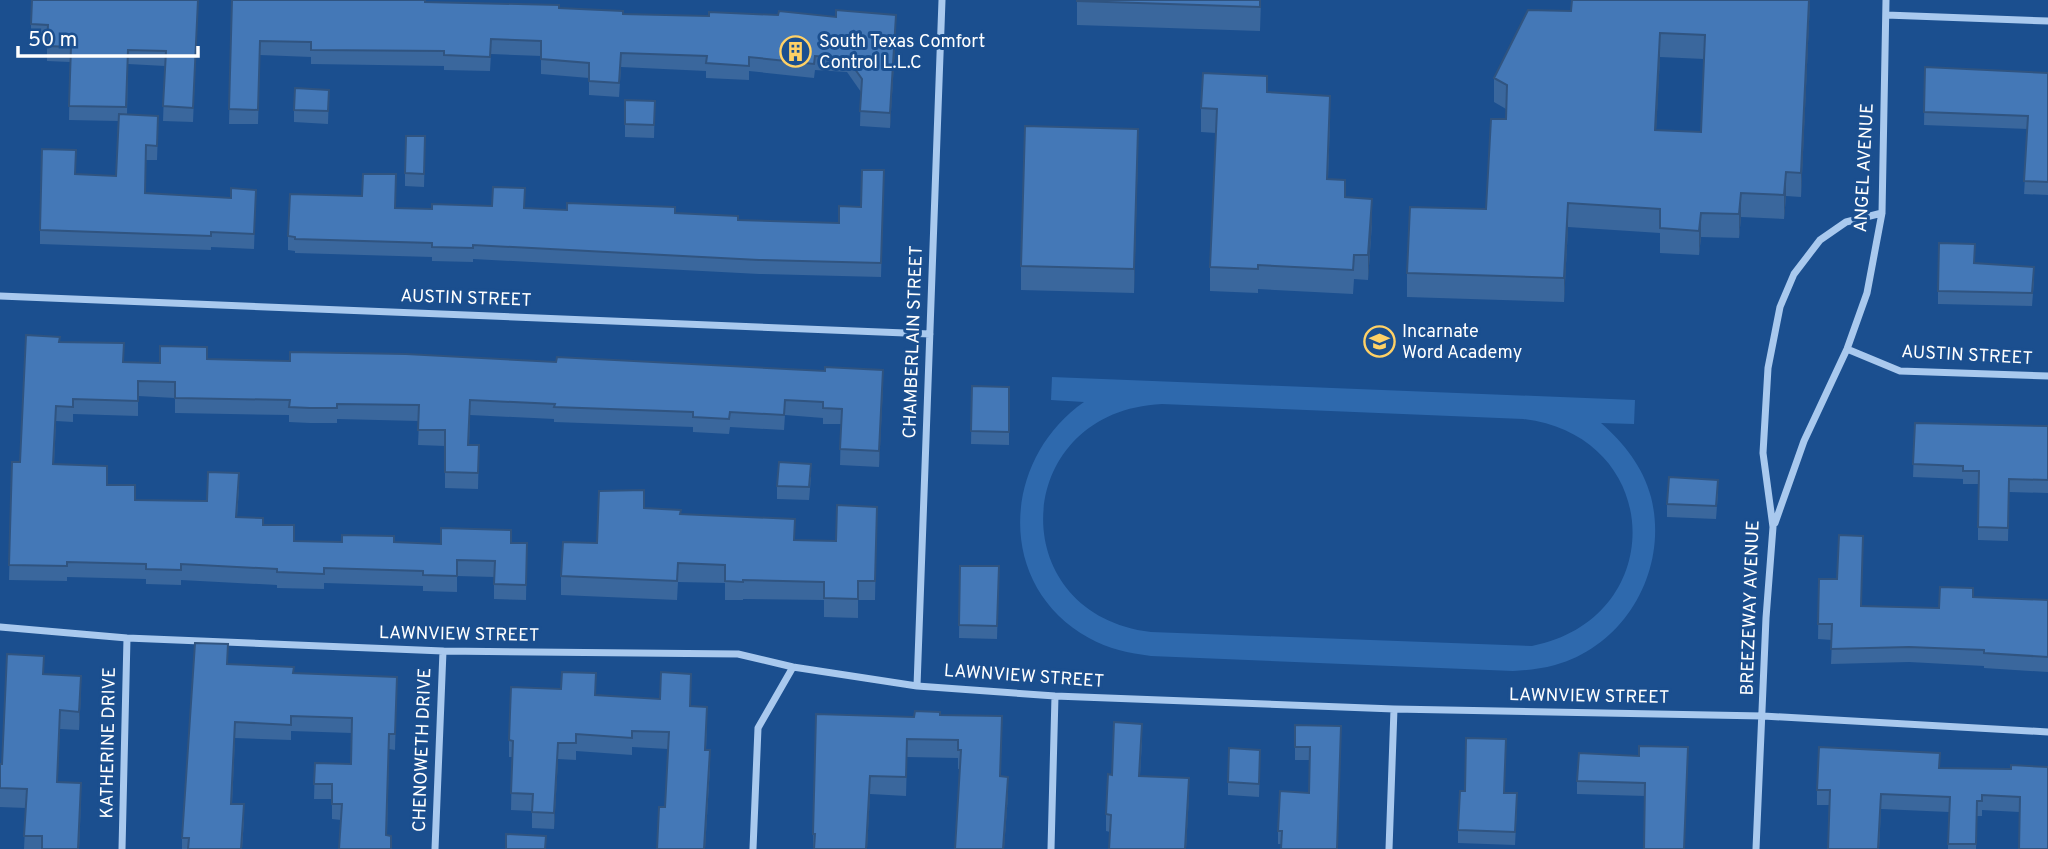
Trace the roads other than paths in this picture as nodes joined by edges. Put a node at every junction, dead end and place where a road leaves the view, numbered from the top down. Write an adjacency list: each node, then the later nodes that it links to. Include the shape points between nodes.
1 (943, 0): 7 (street, CHAMBERLAIN STREET)
2 (1886, 0): 3 (street, ANGEL AVENUE)
3 (1886, 15): 4 (street); 5 (street, ANGEL AVENUE)
4 (2048, 22)
5 (1882, 213): 8 (street, ANGEL AVENUE, via 1867,293); 10 (street, BREEZEWAY AVENUE, via 1846,222 1820,240 1794,274 1780,307 1768,368 1763,453)
6 (0, 296): 7 (street, AUSTIN STREET)
7 (930, 334): 15 (street, CHAMBERLAIN STREET)
8 (1847, 349): 9 (street, AUSTIN STREET, via 1900,371); 10 (street, ANGEL AVENUE, via 1804,441)
9 (2048, 376)
10 (1773, 527): 18 (street, BREEZEWAY AVENUE)
11 (0, 627): 12 (street, LAWNVIEW STREET)
12 (127, 638): 13 (street, LAWNVIEW STREET); 20 (street, KATHERINE DRIVE)
13 (443, 651): 14 (street, LAWNVIEW STREET, via 738,654); 21 (street, CHENOWETH DRIVE)
14 (793, 667): 15 (street, LAWNVIEW STREET); 22 (street, via 758,728)
15 (917, 686): 16 (street, LAWNVIEW STREET)
16 (1055, 696): 17 (street, LAWNVIEW STREET); 23 (street)
17 (1394, 709): 18 (street, LAWNVIEW STREET); 24 (street)
18 (1763, 716): 19 (street, LAWNVIEW STREET); 25 (street, BREEZEWAY AVENUE)
19 (2048, 732)
20 (122, 849)
21 (435, 849)
22 (753, 849)
23 (1051, 849)
24 (1389, 849)
25 (1756, 849)

